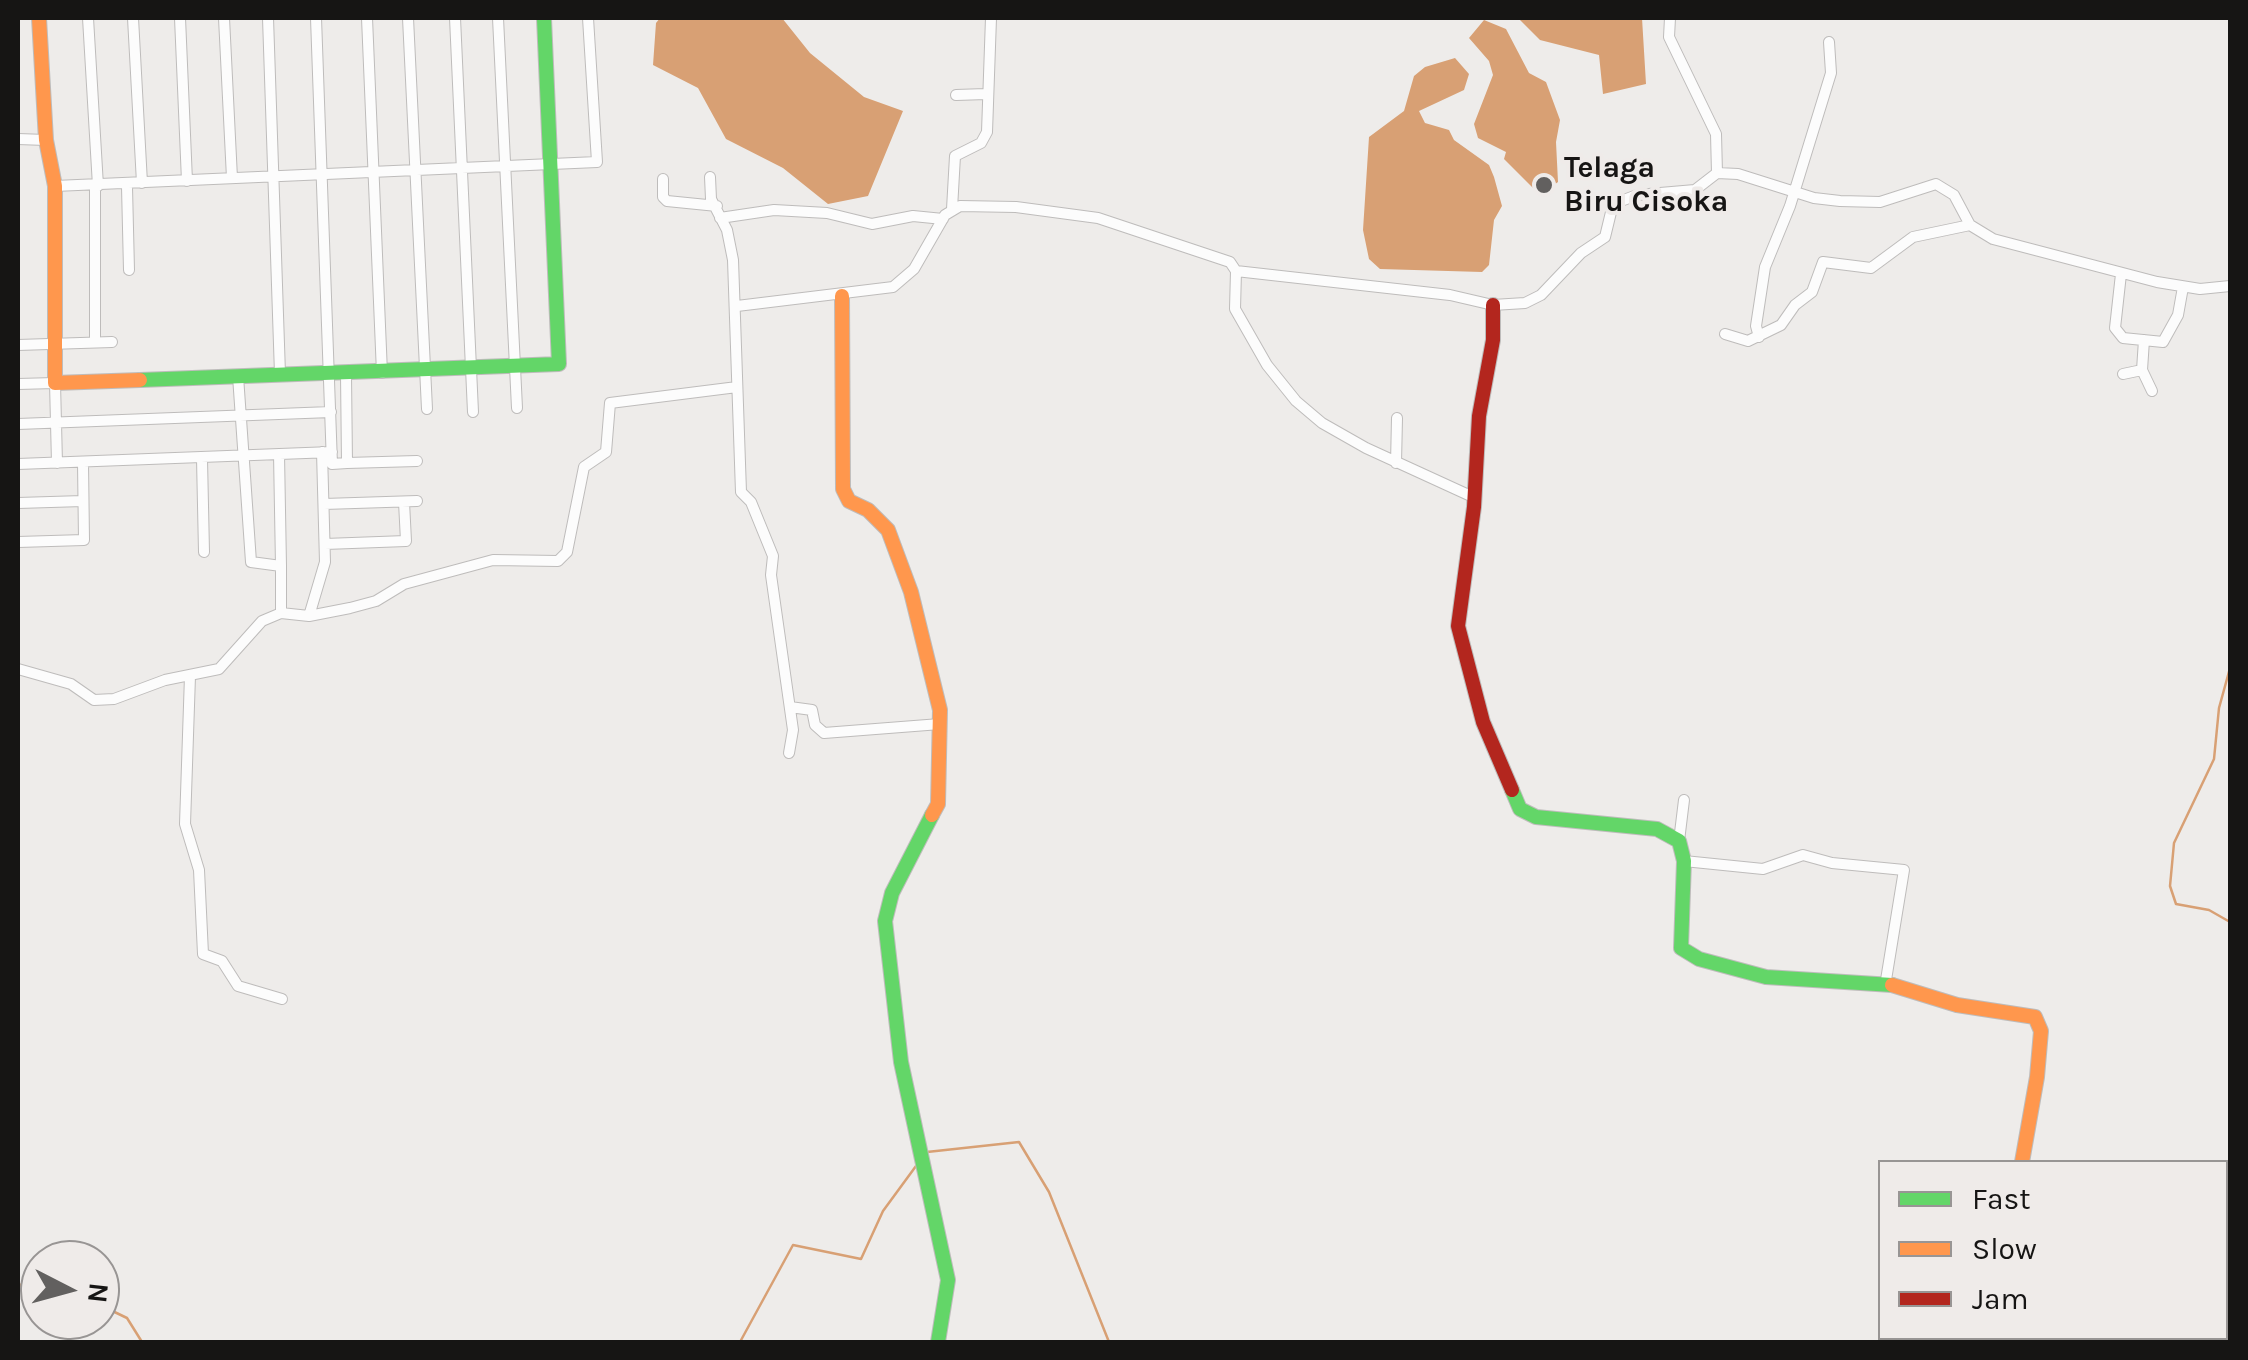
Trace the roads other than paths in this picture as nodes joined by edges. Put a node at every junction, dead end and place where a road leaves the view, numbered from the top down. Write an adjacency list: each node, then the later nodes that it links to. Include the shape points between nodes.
1 (38, 18): 20 (street)
2 (88, 18): 35 (street)
3 (132, 18): 33 (street)
4 (180, 18): 32 (street)
5 (224, 18): 29 (street)
6 (268, 18): 30 (street)
7 (316, 18): 27 (street)
8 (367, 18): 26 (street)
9 (408, 18): 24 (street)
10 (455, 18): 23 (street)
11 (498, 18): 22 (street)
12 (544, 18): 21 (street)
13 (588, 18): 21 (street, via 597,162)
14 (991, 18): 17 (street)
15 (1670, 18): 25 (street, via 1669,37 1716,134)
16 (1829, 42): 37 (street, via 1831,73)
17 (986, 94): 18 (street); 38 (street, via 985,137 956,156)
18 (956, 95)
19 (18, 139): 20 (street)
20 (46, 140): 34 (street)
21 (551, 164): 22 (street); 57 (street, via 559,364)
22 (505, 166): 23 (street); 57 (street)
23 (464, 167): 24 (street); 58 (street)
24 (416, 170): 26 (street); 59 (street)
25 (1718, 173): 37 (street); 48 (street, via 1694,190 1621,200 1610,209 1605,237 1541,295)
26 (372, 174): 27 (street); 61 (street)
27 (322, 176): 30 (street); 63 (street)
28 (710, 176): 39 (street)
29 (232, 178): 30 (street); 32 (street)
30 (274, 179): 62 (street)
31 (663, 180): 39 (street, via 667,201)
32 (187, 181): 33 (street)
33 (142, 183): 36 (street)
34 (55, 186): 35 (street); 56 (street)
35 (96, 186): 36 (street); 53 (street)
36 (127, 186): 42 (street)
37 (1795, 190): 41 (street, via 1814,198 1880,202 1936,184 1954,195); 51 (street, via 1765,267)
38 (952, 209): 40 (street); 43 (street, via 1016,207 1098,218 1216,256)
39 (718, 212): 40 (street, via 827,213 872,224 913,216); 49 (street, via 733,260)
40 (943, 219): 47 (street, via 898,284)
41 (1970, 225): 44 (street, via 1992,239); 51 (street, via 1913,237 1870,268 1820,263 1809,296 1782,325)
42 (130, 270)
43 (1236, 271): 48 (street); 85 (street, via 1235,309 1296,400 1322,423)
44 (2121, 274): 46 (street); 52 (street, via 2115,328 2123,338)
45 (2230, 286): 46 (street)
46 (2183, 287): 52 (street, via 2166,339)
47 (842, 296): 49 (street); 101 (street, via 842,489 888,530 933,670)
48 (1493, 305): 88 (street)
49 (736, 306): 68 (street)
50 (1725, 334): 51 (street)
51 (1759, 337)
52 (2144, 340): 60 (street)
53 (95, 342): 54 (street); 56 (street)
54 (112, 342)
55 (18, 345): 56 (street)
56 (53, 345): 66 (street)
57 (516, 364): 58 (street); 70 (street)
58 (472, 367): 59 (street); 73 (street)
59 (426, 370): 61 (street); 71 (street)
60 (2142, 370): 64 (street); 69 (street)
61 (382, 372): 63 (street)
62 (280, 374): 63 (street); 65 (street)
63 (339, 374): 72 (street); 87 (street)
64 (2123, 374)
65 (238, 376): 66 (street); 74 (street)
66 (56, 383): 67 (street); 76 (street)
67 (18, 384)
68 (737, 386): 97 (street, via 610,402 606,452 584,467 567,552 558,561 493,560 404,584 376,602); 100 (street, via 741,492 773,556 770,575)
69 (2152, 391)
70 (517, 408)
71 (427, 409)
72 (330, 412): 74 (street); 78 (street)
73 (473, 412)
74 (238, 416): 76 (street); 80 (street)
75 (1398, 418): 85 (street)
76 (57, 422): 77 (street); 83 (street)
77 (18, 424)
78 (327, 452): 79 (street); 87 (street, via 332,464); 91 (street)
79 (278, 454): 80 (street); 95 (street)
80 (240, 456): 81 (street); 95 (street, via 251,562)
81 (202, 459): 84 (street); 94 (street)
82 (417, 461): 87 (street)
83 (57, 462): 84 (street); 86 (street)
84 (83, 463): 89 (street)
85 (1396, 463): 88 (street)
86 (18, 464)
87 (347, 464)
88 (1473, 496): 104 (street, via 1458,626 1482,722 1520,808 1536,817 1658,830)
89 (83, 501): 90 (street); 92 (street, via 84,540)
90 (18, 504)
91 (324, 504): 93 (street); 93 (street, via 410,501 406,541)
92 (18, 542)
93 (325, 544): 97 (street)
94 (204, 552)
95 (281, 566): 96 (street)
96 (281, 613): 97 (street); 99 (street, via 262,621 219,669)
97 (309, 616)
98 (18, 668): 99 (street, via 100,701)
99 (190, 676): 107 (street, via 185,824 198,870 202,954 222,962 238,986)
100 (790, 707): 101 (street, via 812,710 824,733); 102 (street)
101 (940, 724): 109 (street, via 938,804 892,892 884,922 900,1062 948,1280)
102 (789, 753)
103 (1684, 800): 104 (street)
104 (1679, 842): 105 (street)
105 (1684, 861): 106 (street, via 1680,939 1688,954 1737,972); 106 (street, via 1762,869 1803,855 1904,870)
106 (1885, 986): 108 (street, via 2035,1017 2041,1031 2037,1077)
107 (282, 999)
108 (2022, 1160)
109 (938, 1342)

